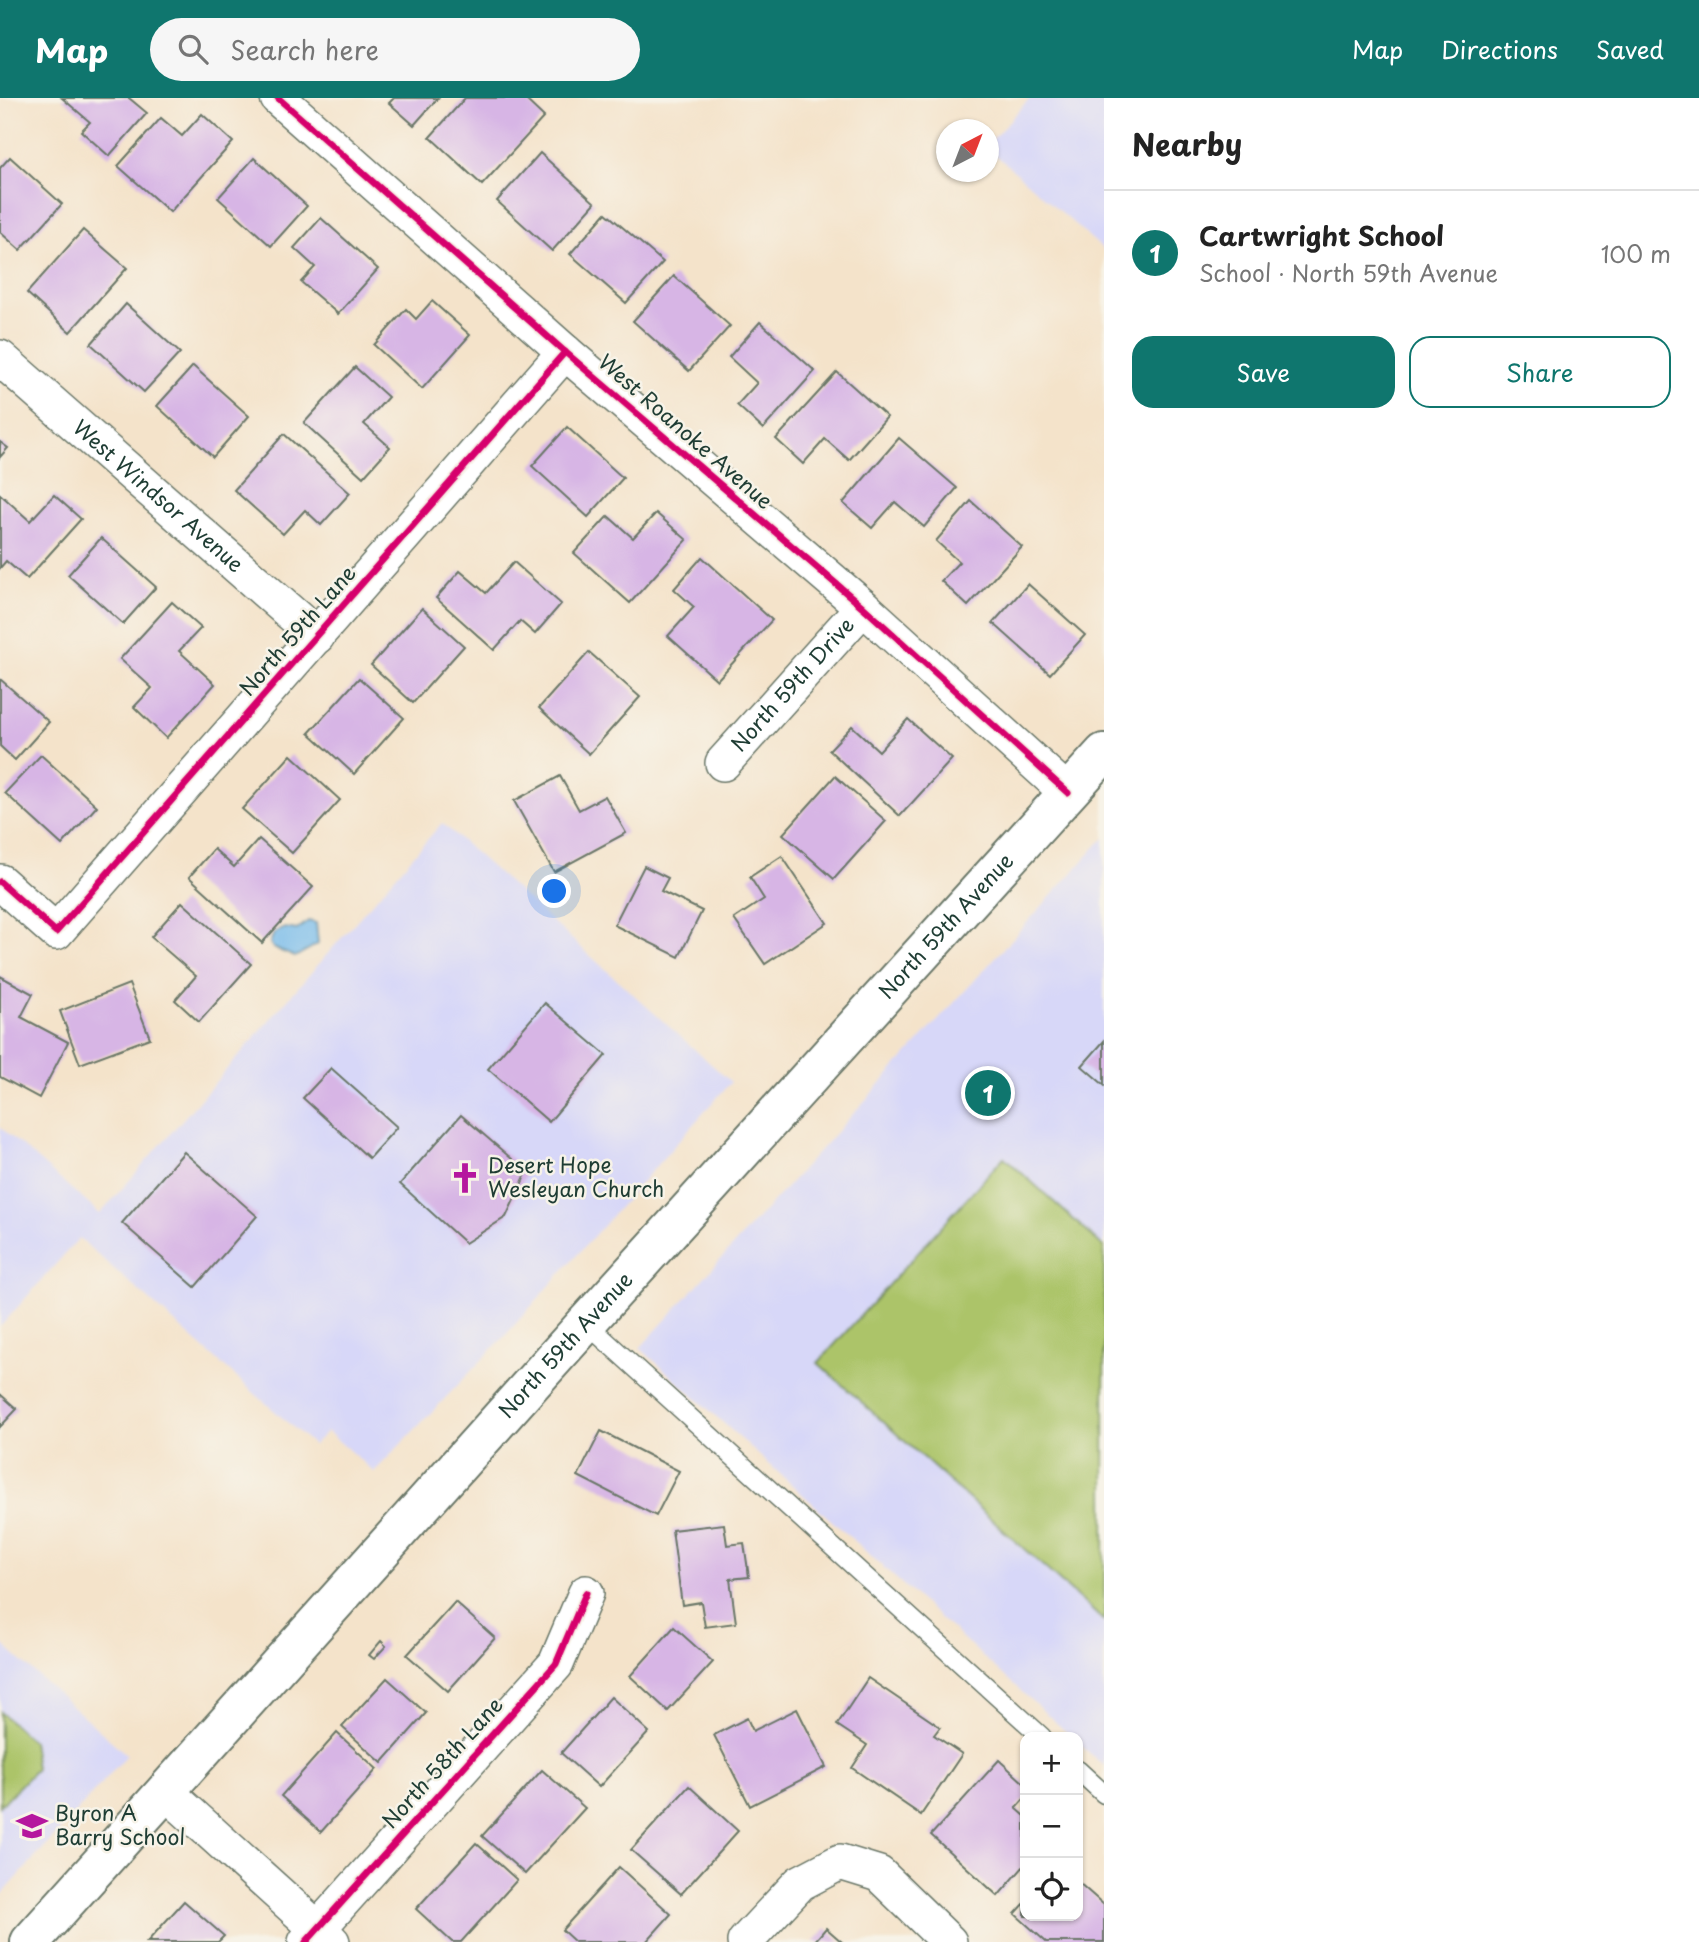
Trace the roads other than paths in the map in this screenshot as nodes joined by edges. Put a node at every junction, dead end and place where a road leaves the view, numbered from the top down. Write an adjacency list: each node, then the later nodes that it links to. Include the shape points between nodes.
1 (278, 98): 2 (street, West Roanoke Avenue)
2 (565, 352): 4 (street, West Roanoke Avenue); 5 (street, North 59th Lane)
3 (0, 358): 5 (street, West Windsor Avenue)
4 (863, 607): 7 (street, North 59th Drive); 8 (street, West Roanoke Avenue)
5 (317, 636): 9 (street, North 59th Lane, via 56,932)
6 (1104, 753): 8 (main road, North 59th Avenue)
7 (723, 763)
8 (1068, 793): 10 (main road, North 59th Avenue)
9 (0, 882)
10 (586, 1322): 12 (lane); 14 (main road, North 59th Avenue)
11 (586, 1593): 16 (street, North 58th Lane, via 556,1664)
12 (1037, 1732)
13 (1083, 1775): 15 (lane)
14 (166, 1791): 16 (street); 17 (main road, North 59th Avenue)
15 (1104, 1794)
16 (318, 1938)
17 (30, 1942)
18 (745, 1942): 19 (street, via 800,1883 840,1861 879,1874)
19 (949, 1942)

